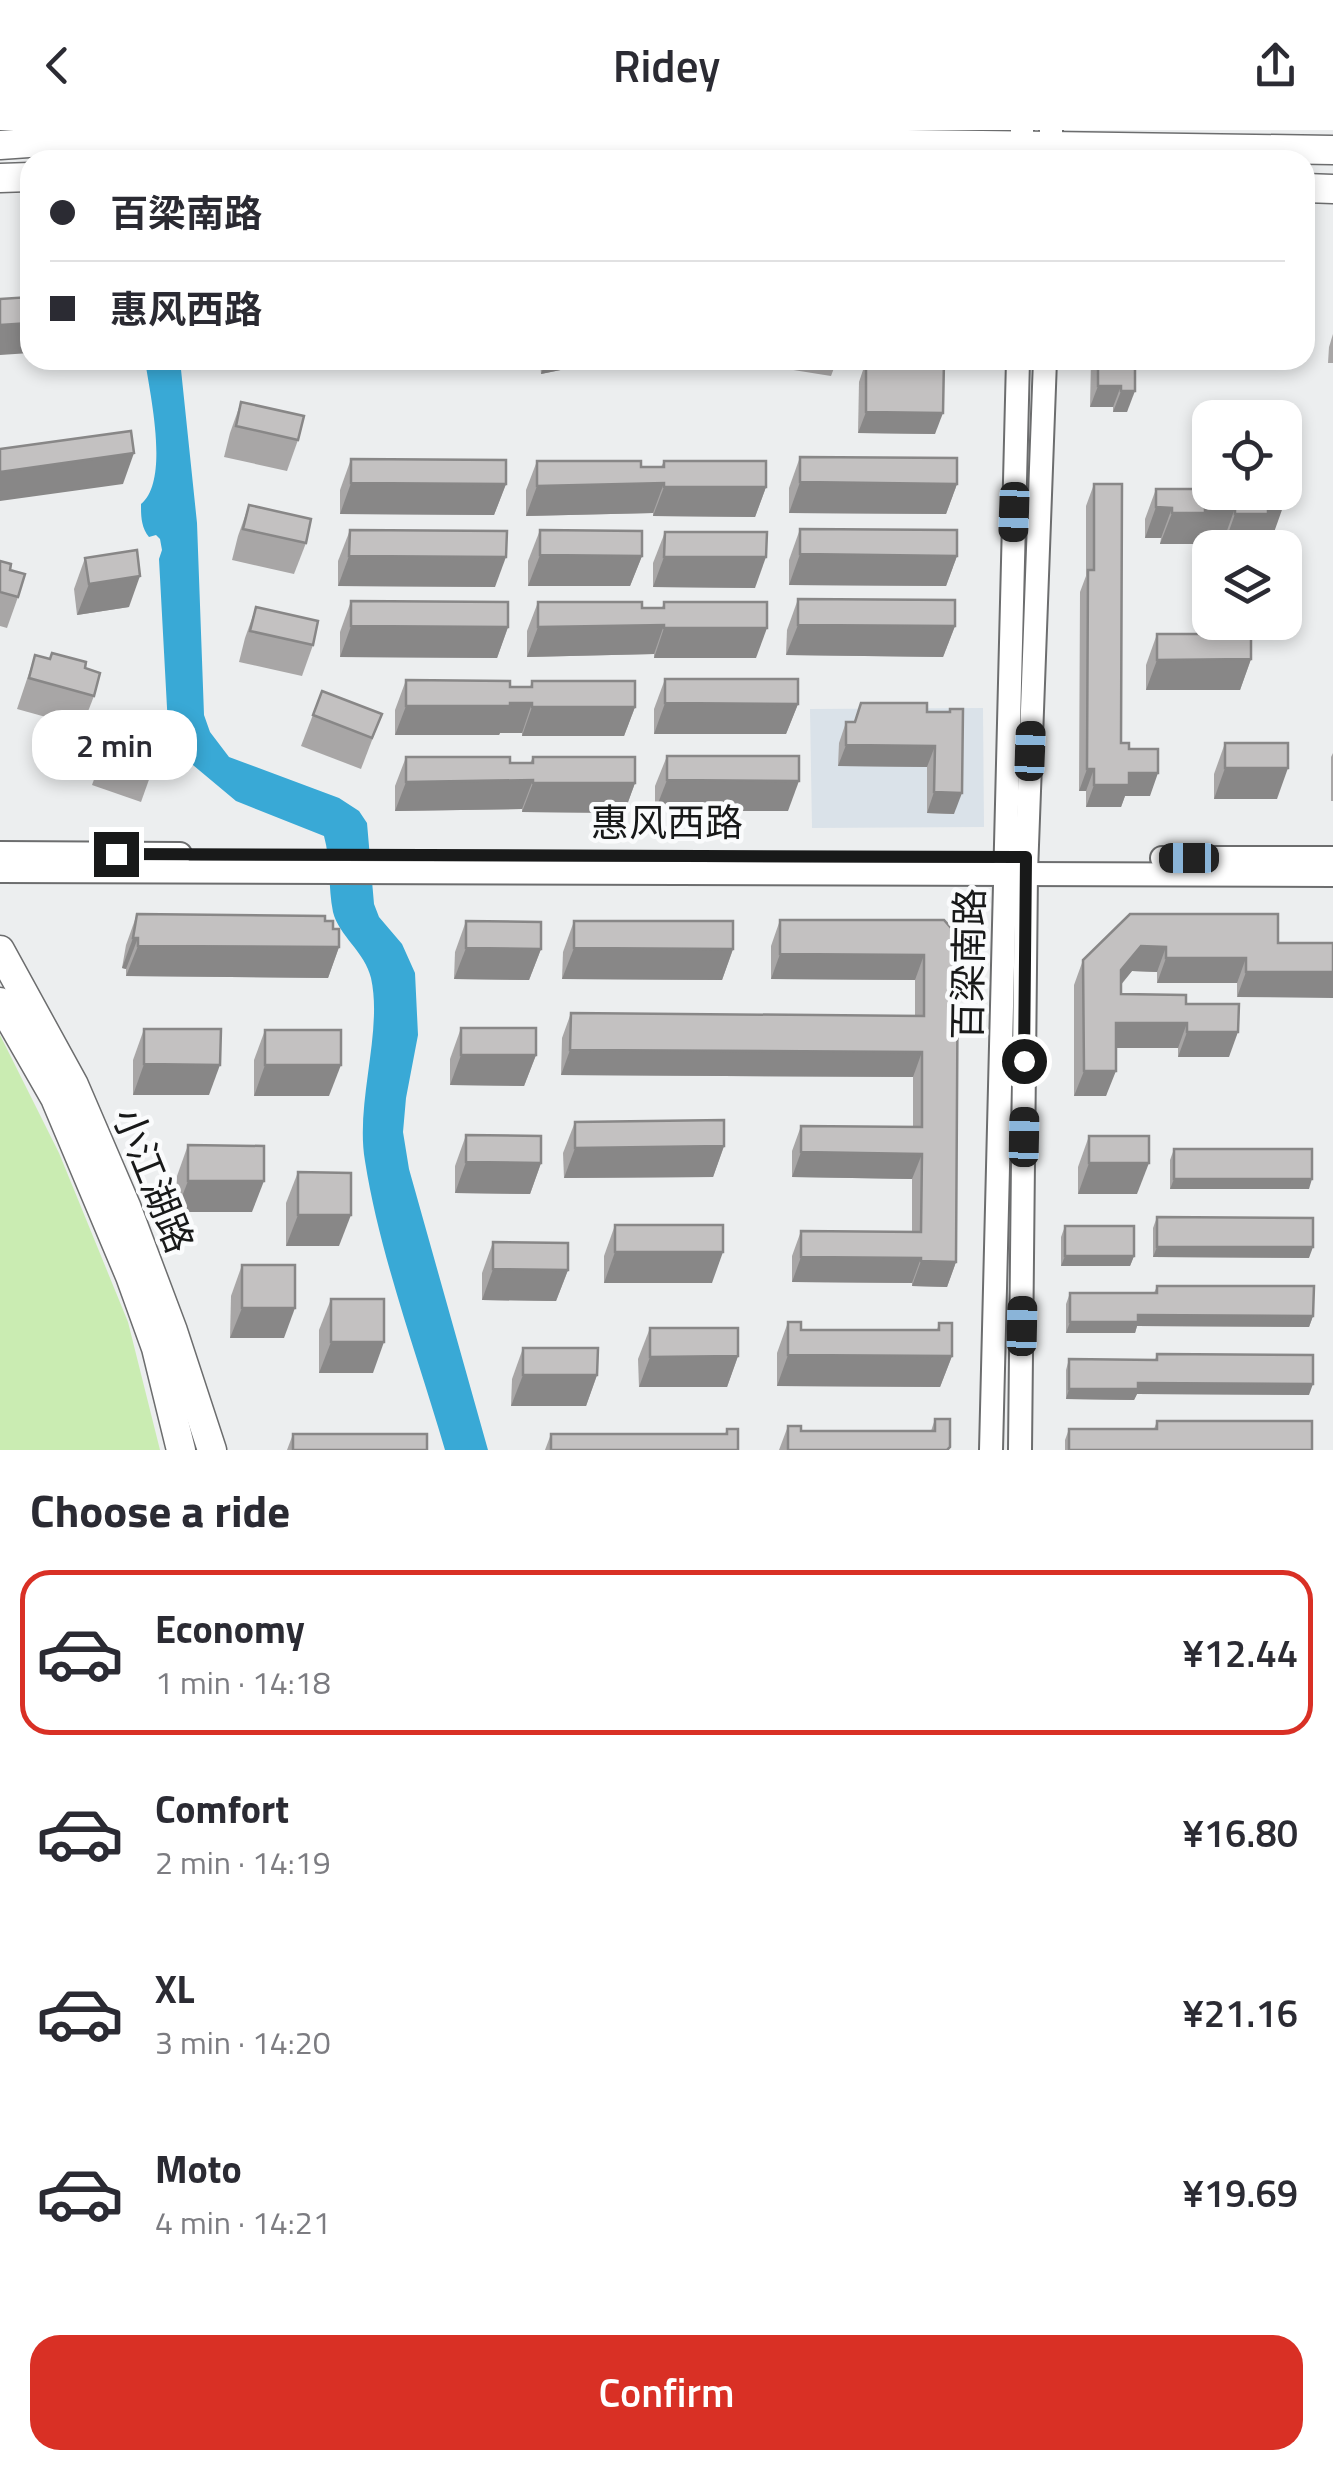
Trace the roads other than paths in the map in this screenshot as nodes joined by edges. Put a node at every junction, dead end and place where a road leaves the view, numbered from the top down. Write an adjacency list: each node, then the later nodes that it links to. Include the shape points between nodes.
1 (309, 143): 2 (main road, via 86,139); 3 (main road)
2 (0, 145)
3 (1022, 145): 4 (main road)
4 (1051, 145): 5 (main road)
5 (1333, 150)
6 (1018, 370): 10 (street, 百梁南路)
7 (1043, 370): 10 (street, 百梁南路)
8 (0, 854): 10 (street, 惠风西路)
9 (1333, 858): 10 (street, 惠风西路)
10 (1016, 865): 11 (street); 12 (street); 17 (street, 百梁南路); 18 (street, 百梁南路)
11 (0, 871)
12 (1333, 875)
13 (0, 950): 16 (main road, 小江湖路, via 74,1085 118,1188)
14 (0, 1002): 15 (main road, 小江湖路, via 55,1098 130,1276 156,1348)
15 (180, 1450)
16 (212, 1450)
17 (991, 1450)
18 (1020, 1450)

